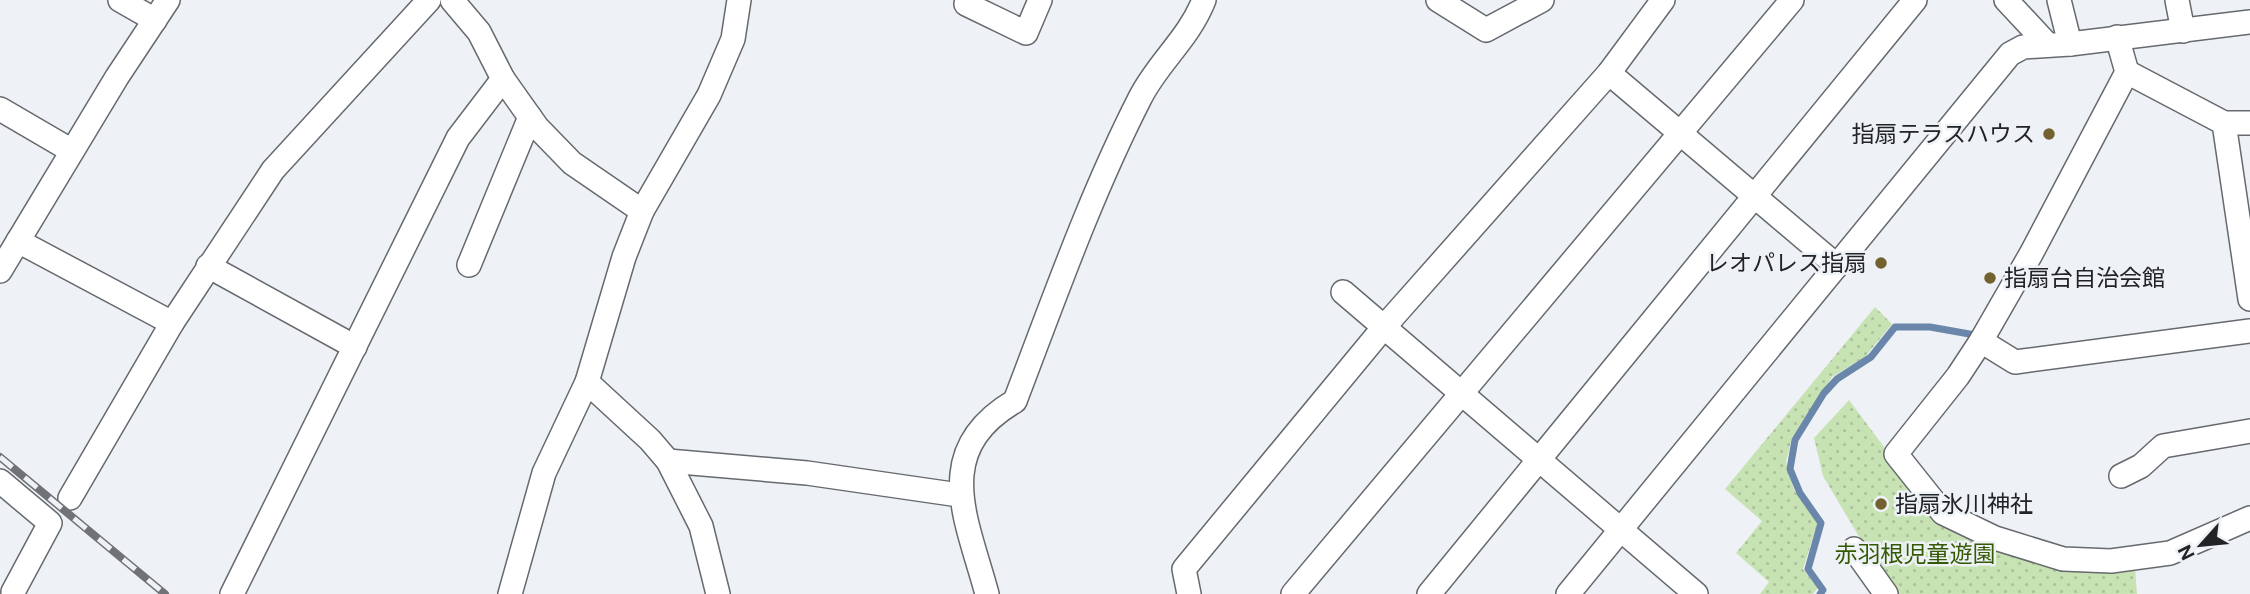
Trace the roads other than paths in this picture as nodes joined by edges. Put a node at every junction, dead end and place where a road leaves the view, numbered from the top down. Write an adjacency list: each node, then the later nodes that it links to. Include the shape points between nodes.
1 (120, 0): 17 (street)
2 (168, 0): 17 (street)
3 (452, 0): 24 (street, via 479,32)
4 (739, 0): 32 (street, via 733,39 709,95)
5 (967, 0): 6 (street, via 966,4 1026,33)
6 (1040, 0)
7 (1204, 0): 52 (street, via 1193,26 1141,95 1093,199 1015,401 994,414 978,432 965,460)
8 (1438, 0): 9 (street, via 1486,30)
9 (1542, 0)
10 (1663, 0): 23 (street)
11 (1792, 0): 29 (street)
12 (1914, 0): 31 (street)
13 (2006, 0): 21 (street)
14 (2059, 0): 21 (street)
15 (2176, 0): 19 (street)
16 (424, 1): 34 (street, via 273,170)
17 (155, 20): 30 (street)
18 (2250, 22): 19 (street)
19 (2183, 32): 20 (street)
20 (2117, 37): 21 (street); 22 (street)
21 (2059, 45): 36 (street, via 2023,47 2010,54)
22 (2126, 72): 27 (street); 43 (street)
23 (1609, 73): 29 (street); 41 (street)
24 (503, 79): 26 (street); 44 (street, via 458,138)
25 (0, 109): 30 (street)
26 (530, 117): 32 (street, via 572,163); 35 (street)
27 (2224, 123): 28 (street); 39 (street)
28 (2250, 123)
29 (1680, 136): 31 (street); 46 (street)
30 (72, 151): 33 (street)
31 (1754, 197): 36 (street); 48 (street)
32 (642, 211): 45 (street)
33 (18, 241): 37 (street); 40 (street)
34 (208, 265): 40 (street); 44 (street)
35 (469, 265)
36 (1837, 265): 55 (street)
37 (0, 271)
38 (1343, 292): 41 (street)
39 (2250, 299)
40 (172, 323): 53 (street)
41 (1384, 327): 46 (street); 62 (street, via 1184,569)
42 (2250, 331): 43 (street, via 2015,362)
43 (1981, 341): 54 (street, via 1896,454 1943,513 1995,538 2063,559 2111,561 2170,553)
44 (355, 347): 58 (street)
45 (587, 382): 49 (street); 59 (street, via 544,473)
46 (1462, 394): 48 (street); 63 (street)
47 (2250, 431): 50 (street, via 2163,446 2141,466)
48 (1539, 460): 55 (street); 64 (street)
49 (668, 461): 52 (street, via 807,473); 60 (street, via 701,526)
50 (2121, 475)
51 (0, 481): 57 (street, via 50,523)
52 (959, 495): 61 (street)
53 (70, 498)
54 (2250, 518)
55 (1619, 528): 65 (street); 66 (street)
56 (1854, 549): 67 (street)
57 (10, 590)
58 (232, 594)
59 (510, 594)
60 (718, 594)
61 (987, 594)
62 (1189, 594)
63 (1293, 594)
64 (1429, 594)
65 (1568, 594)
66 (1696, 594)
67 (1886, 594)

